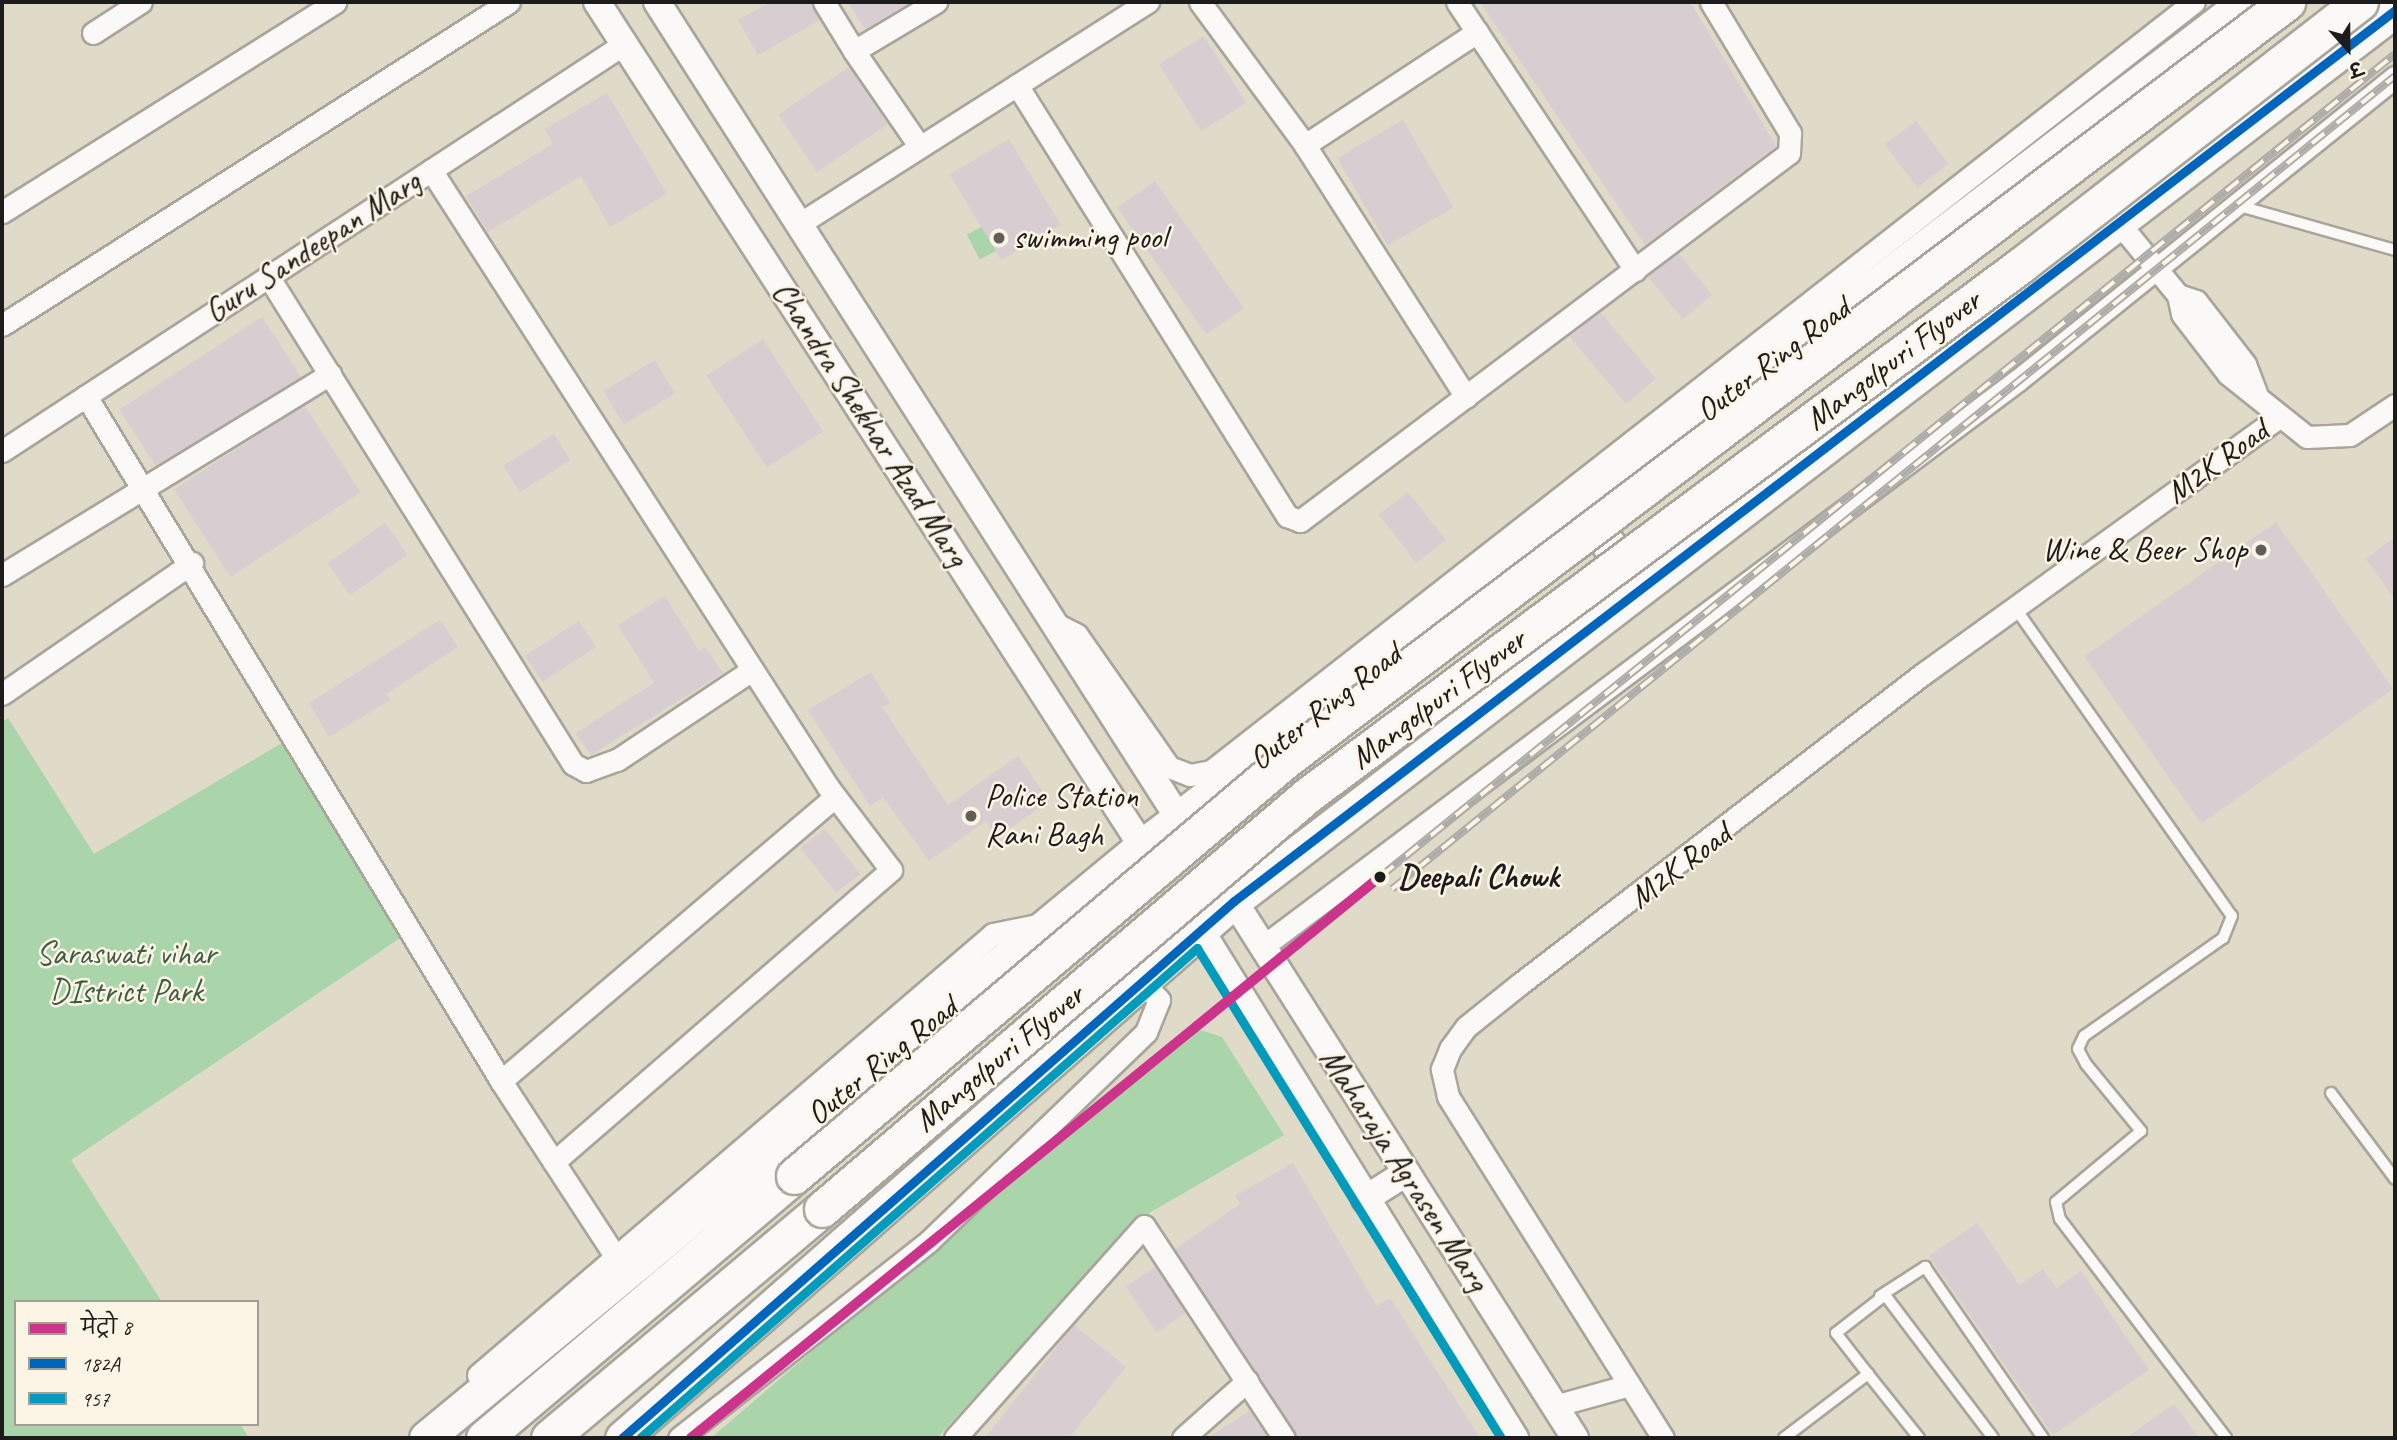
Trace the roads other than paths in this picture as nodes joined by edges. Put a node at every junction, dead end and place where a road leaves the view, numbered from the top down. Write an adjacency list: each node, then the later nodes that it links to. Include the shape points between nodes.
1 (141, 2): 18 (street)
2 (335, 2): 27 (street)
3 (509, 2): 34 (street)
4 (597, 2): 19 (street, Chandra Shekhar Azad Marg)
5 (657, 2): 29 (street, Chandra Shekhar Azad Marg)
6 (824, 2): 20 (street)
7 (936, 2): 20 (street)
8 (1148, 2): 22 (street)
9 (1200, 2): 23 (street)
10 (1457, 2): 17 (street)
11 (1711, 2): 32 (street, via 1792,142 1789,153)
12 (2194, 2): 47 (street, via 1212,771 1189,775 1169,767 1077,635)
13 (2245, 2): 42 (main road, Outer Ring Road)
14 (2287, 2): 77 (highway, Mangolpuri Flyover, bridge, via 1286,760)
15 (2360, 2): 78 (highway, Mangolpuri Flyover, bridge, via 2021,265 1309,794)
16 (2395, 10): 28 (main road)
17 (1477, 32): 23 (street); 32 (street)
18 (93, 33)
19 (624, 44): 25 (street, Guru Sandeepan Marg); 50 (street, Chandra Shekhar Azad Marg)
20 (854, 51): 24 (street)
21 (2395, 77): 26 (street)
22 (1017, 85): 24 (street); 37 (street, via 1293,522 1306,519)
23 (1305, 145): 37 (street)
24 (920, 147): 29 (street)
25 (431, 170): 33 (street, Guru Sandeepan Marg); 49 (street)
26 (2236, 205): 30 (lane); 31 (street)
27 (2, 212)
28 (2118, 222): 31 (street); 45 (main road)
29 (799, 223): 47 (street, Chandra Shekhar Azad Marg)
30 (2395, 250)
31 (2156, 269): 39 (street, via 2178,295 2182,314 2228,374 2256,393); 58 (street, via 2018,380)
32 (1635, 270): 37 (street)
33 (268, 276): 35 (street); 36 (street, Guru Sandeepan Marg)
34 (2, 325)
35 (330, 373): 41 (street); 49 (street, via 573,764 586,771 617,760)
36 (86, 396): 40 (street, Guru Sandeepan Marg); 41 (street)
37 (1466, 397)
38 (2395, 405): 39 (street, via 2335,440 2307,437)
39 (2279, 417): 46 (street, M2K Road)
40 (2, 451)
41 (140, 486): 43 (street); 44 (street)
42 (1580, 507): 45 (main road); 53 (main road, Outer Ring Road)
43 (192, 563): 51 (street); 61 (street)
44 (2, 575)
45 (1642, 588): 55 (main road)
46 (2015, 609): 72 (street, M2K Road, via 1521,984 1466,1027 1450,1049 1441,1069 1448,1096); 90 (lane, via 2232,916 2223,938 2084,1036 2078,1049 2086,1064 2141,1130 2056,1202 2060,1219)
47 (1047, 620): 48 (street, Chandra Shekhar Azad Marg)
48 (1072, 658): 50 (street); 53 (street, Chandra Shekhar Azad Marg)
49 (752, 670): 52 (street)
50 (1033, 677): 54 (street, Chandra Shekhar Azad Marg)
51 (2, 694)
52 (835, 797): 61 (street); 64 (street, via 891,870)
53 (1179, 819): 54 (main road, Outer Ring Road)
54 (1142, 846): 56 (main road, Outer Ring Road)
55 (1234, 901): 57 (main road); 58 (street, Maharaja Agrasen Marg)
56 (1055, 921): 60 (main road, Outer Ring Road); 68 (street, via 993,934)
57 (1200, 929): 59 (main road); 67 (street, Maharaja Agrasen Marg)
58 (1262, 947): 65 (street, Maharaja Agrasen Marg)
59 (1141, 980): 62 (main road); 80 (street, via 1159,1000 1146,1032 929,1241)
60 (949, 1007): 62 (main road, via 944,1031 964,1072 988,1086); 76 (main road, Outer Ring Road)
61 (501, 1081): 64 (street)
62 (1017, 1087): 79 (main road)
63 (2331, 1093): 66 (lane)
64 (554, 1162): 68 (street)
65 (1406, 1173): 67 (street); 73 (street, Maharaja Agrasen Marg)
66 (2395, 1179)
67 (1365, 1199): 74 (street, Maharaja Agrasen Marg)
68 (615, 1255): 75 (street)
69 (1880, 1296): 70 (lane, via 1836,1333); 88 (lane, via 1891,1298); 89 (lane, via 1925,1267)
70 (1868, 1374): 86 (lane); 87 (lane)
71 (1247, 1381): 81 (street, via 1143,1226); 82 (street); 83 (street)
72 (1629, 1385): 73 (street); 85 (street, M2K Road)
73 (1554, 1406): 84 (street, Maharaja Agrasen Marg)
74 (1511, 1437)
75 (405, 1438)
76 (426, 1438)
77 (484, 1438)
78 (549, 1438)
79 (622, 1438)
80 (679, 1438)
81 (955, 1438)
82 (1182, 1438)
83 (1284, 1438)
84 (1575, 1438)
85 (1663, 1438)
86 (1784, 1438)
87 (1919, 1438)
88 (1993, 1438)
89 (2043, 1438)
90 (2226, 1438)

